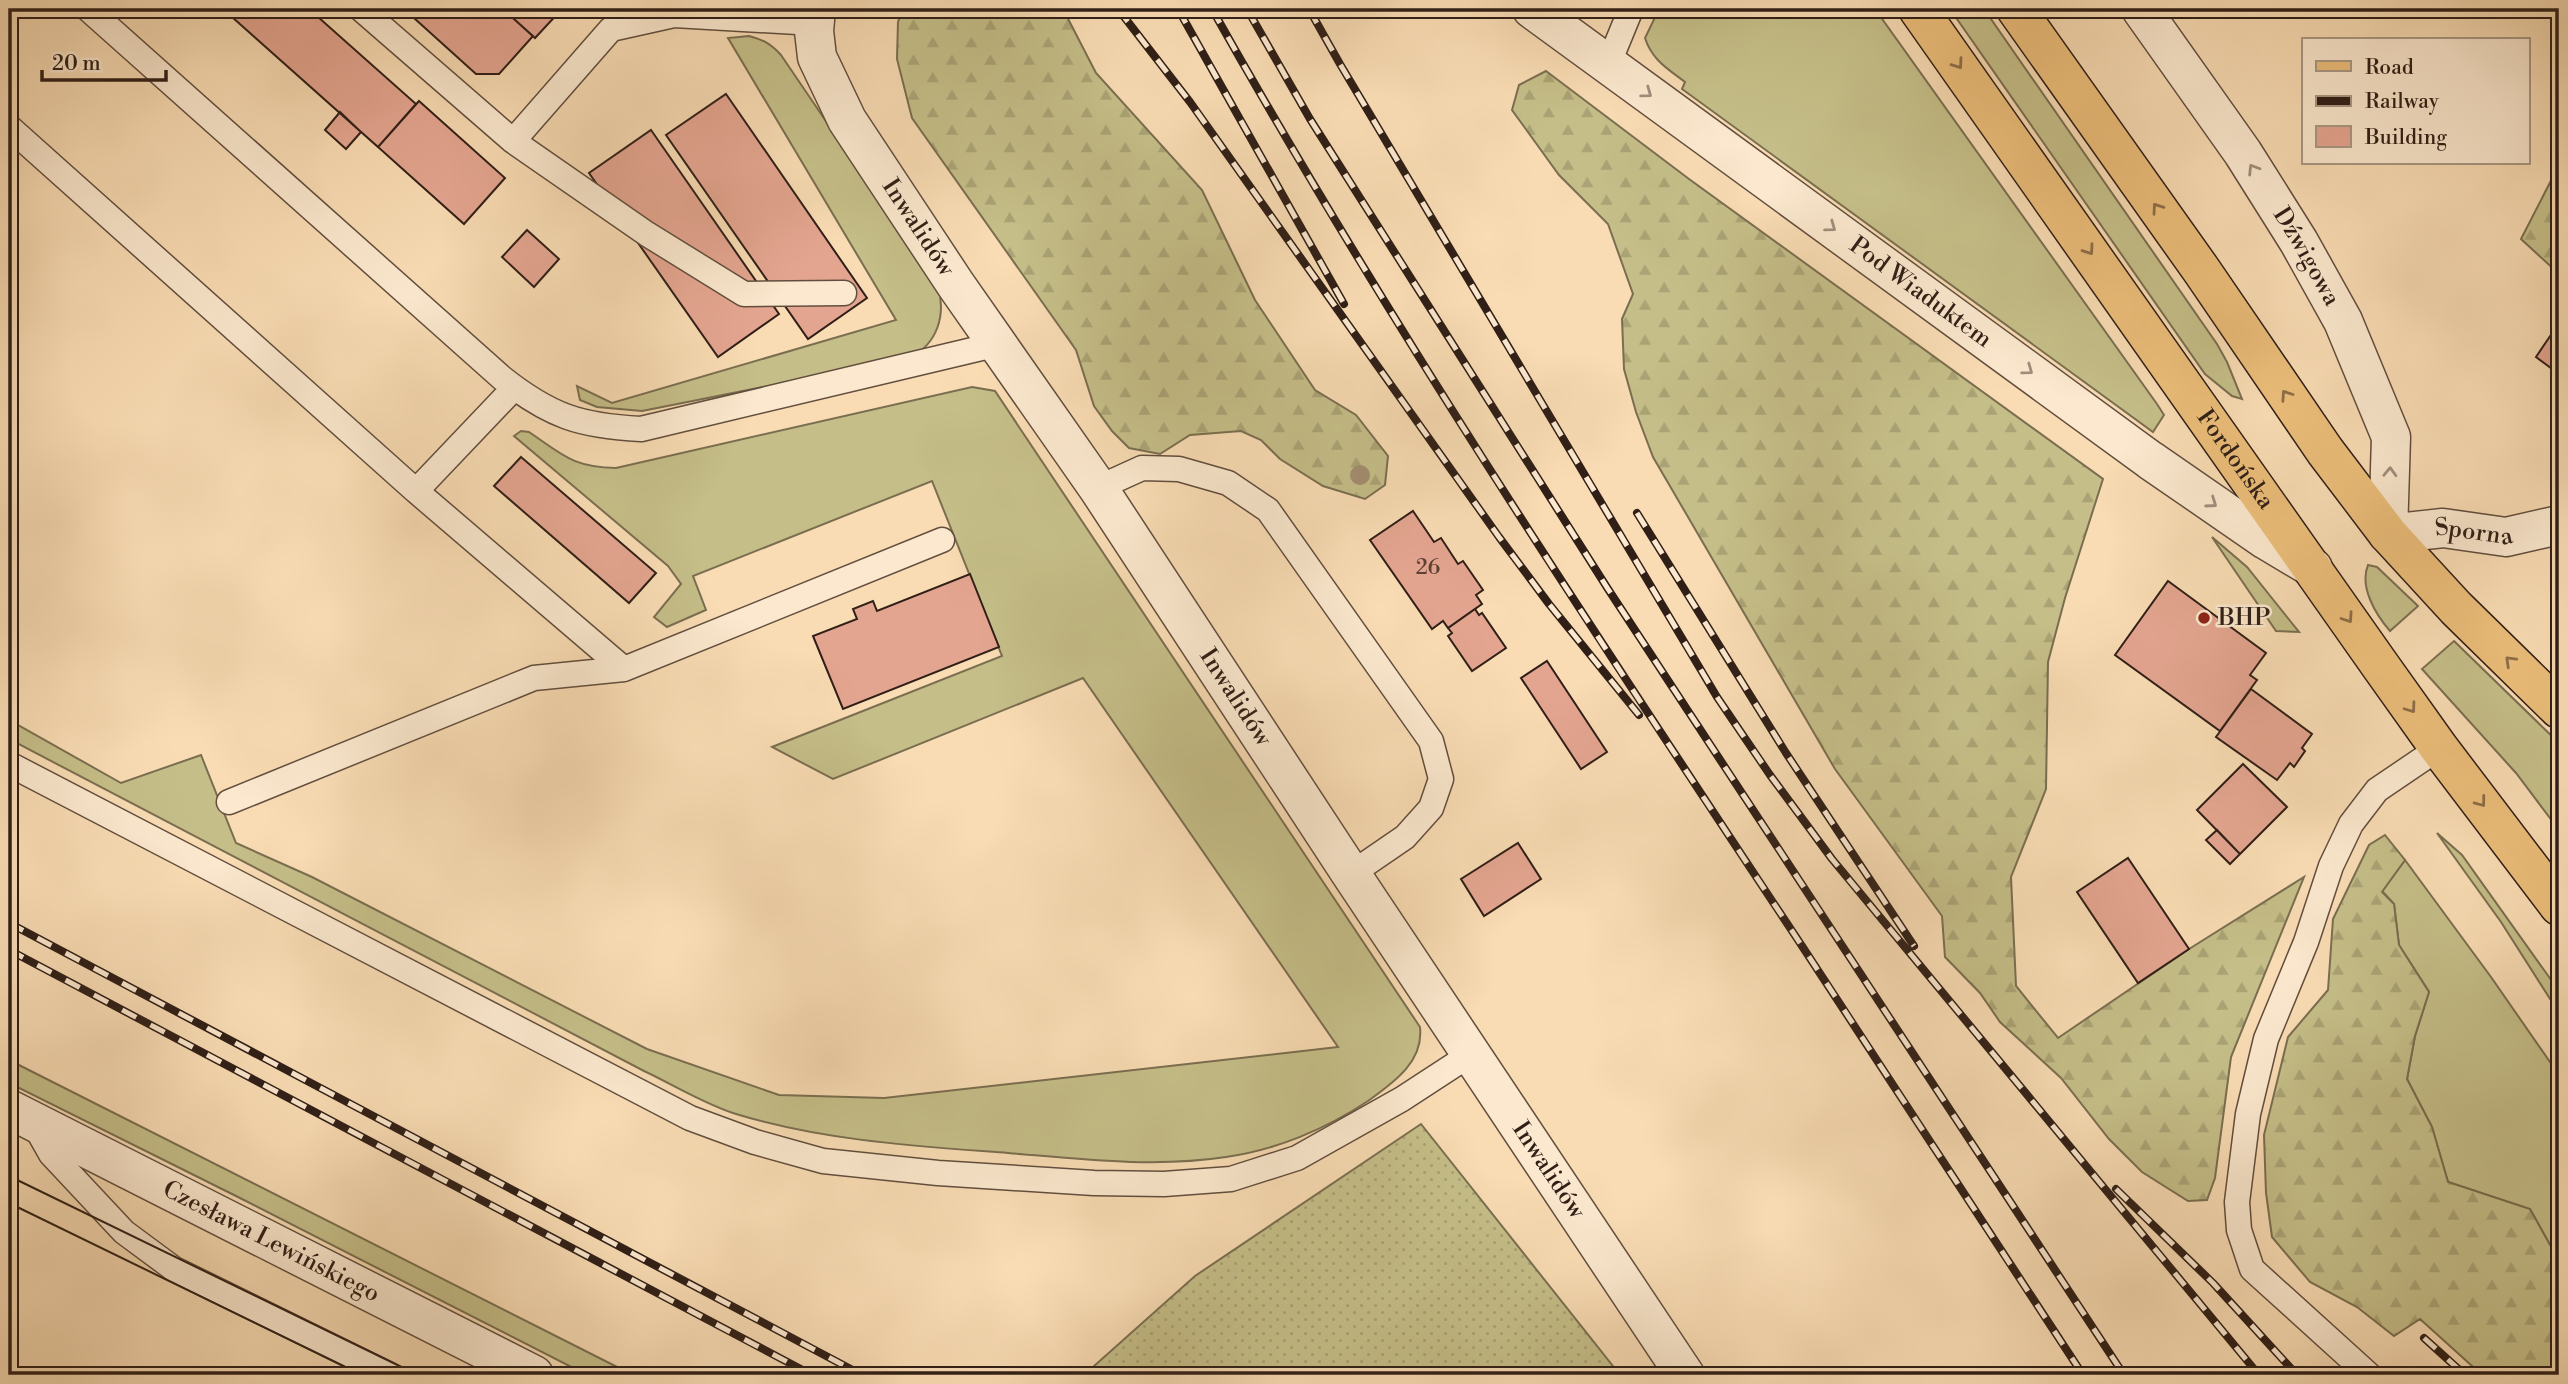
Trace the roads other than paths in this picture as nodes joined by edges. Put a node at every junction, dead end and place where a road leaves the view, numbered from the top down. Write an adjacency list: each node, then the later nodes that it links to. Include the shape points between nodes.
1 (88, 9): 14 (lane)
2 (361, 9): 11 (lane)
3 (1532, 9): 9 (street, Pod Wiaduktem)
4 (1631, 9): 9 (lane)
5 (1919, 9): 20 (main road, Fordońska, one-way to 20)
6 (2016, 9): 18 (main road, one-way to 6)
7 (2141, 9): 18 (street, Dźwigowa, one-way to 7, via 2392,437 2343,321 2250,164)
8 (815, 16): 11 (lane, via 674,15 611,29); 13 (street, Inwalidów, via 817,57 847,120)
9 (1608, 65): 20 (street, Pod Wiaduktem, one-way to 20, via 2150,460)
10 (9, 127): 16 (lane)
11 (513, 141): 12 (lane, via 647,234 744,294)
12 (844, 293)
13 (998, 344): 14 (lane, via 641,429 600,427 565,417); 15 (street, Inwalidów)
14 (514, 388): 16 (lane)
15 (1098, 488): 26 (street, Inwalidów); 26 (lane, via 1142,468 1179,469 1228,483 1268,510 1430,741 1441,779 1431,808 1405,836)
16 (416, 491): 21 (lane)
17 (2559, 525): 18 (street, Sporna, via 2506,537 2443,528)
18 (2388, 534): 22 (main road, one-way to 18, via 2455,608)
19 (942, 540): 21 (lane)
20 (2313, 568): 23 (main road, Fordońska, one-way to 23)
21 (624, 669): 25 (lane, via 534,678)
22 (2559, 709)
23 (2439, 748): 27 (main road, Fordońska, one-way to 27); 33 (lane, via 2377,790 2351,824 2332,866 2266,1039 2248,1114 2239,1191 2239,1230 2252,1269)
24 (9, 764): 28 (lane, via 690,1118 823,1161 1094,1183 1231,1179 1297,1158 1402,1100)
25 (229, 802)
26 (1351, 874): 28 (street, Inwalidów)
27 (2559, 906)
28 (1471, 1054): 32 (street, Inwalidów)
29 (20, 1115): 30 (lane, via 124,1232 173,1269); 31 (street, Czesława Lewińskiego)
30 (390, 1375)
31 (534, 1375)
32 (1685, 1375)
33 (2369, 1375)

